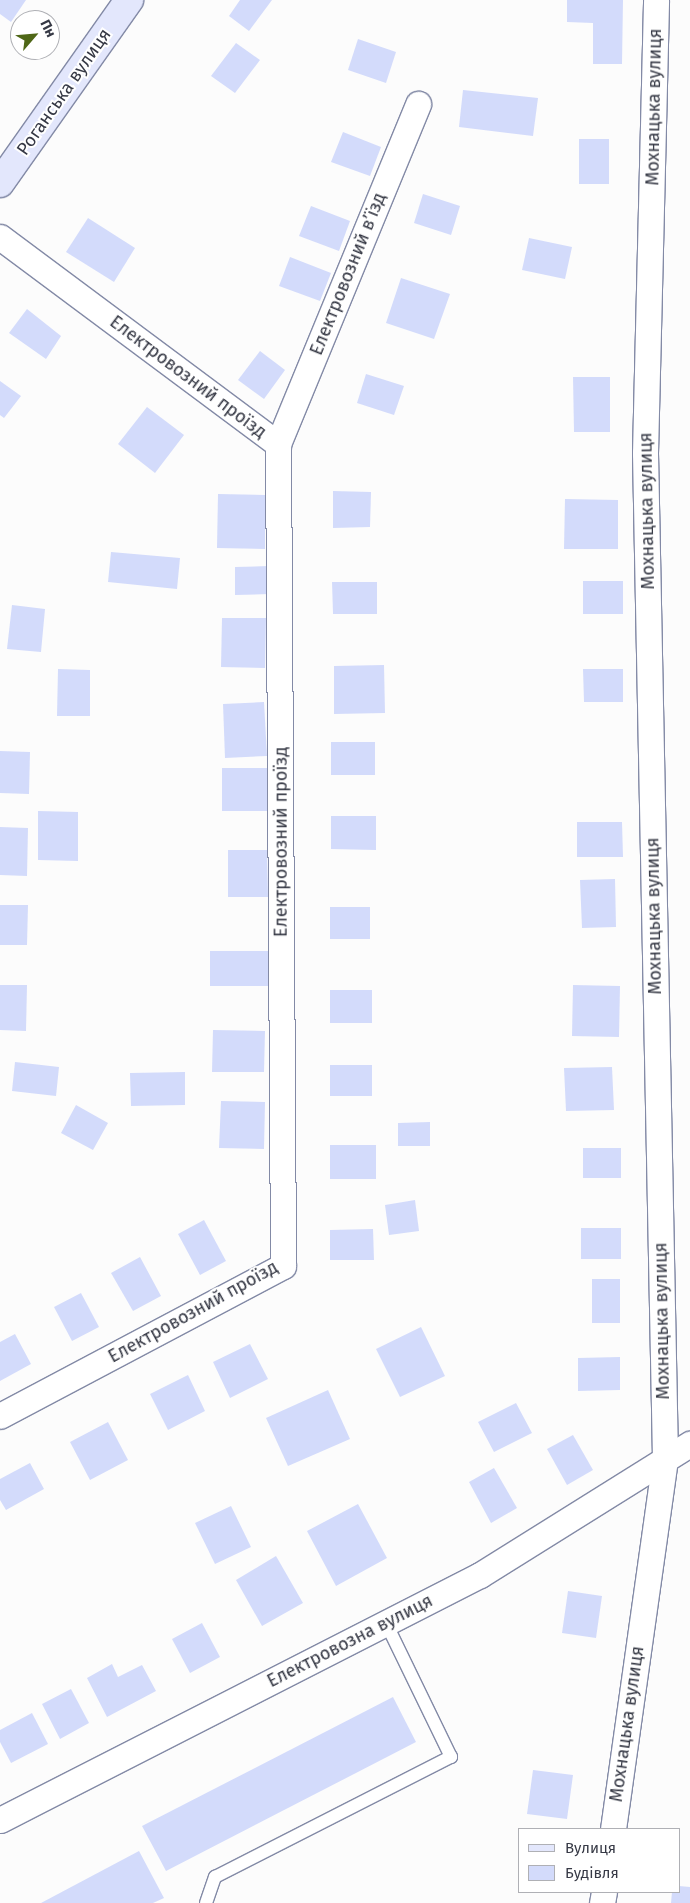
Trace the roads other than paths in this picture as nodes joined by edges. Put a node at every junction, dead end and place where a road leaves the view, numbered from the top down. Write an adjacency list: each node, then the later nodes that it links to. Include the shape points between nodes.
1 (128, 0): 4 (main road, Роганська вулиця)
2 (656, 0): 9 (street, Мохнацька вулиця, via 645,453)
3 (418, 104): 6 (street, Електровозний в’їзд)
4 (0, 184)
5 (0, 237): 6 (street, Електровозний проїзд)
6 (278, 444): 7 (street, Електровозний проїзд, via 283,1266)
7 (0, 1416)
8 (690, 1444): 9 (street, Електровозна вулиця)
9 (665, 1458): 10 (street, Електровозна вулиця, via 480,1575); 12 (street, Мохнацька вулиця)
10 (386, 1623): 11 (street, Електровозна вулиця); 13 (lane, via 451,1757 215,1877)
11 (0, 1820)
12 (612, 1828)
13 (206, 1903)

